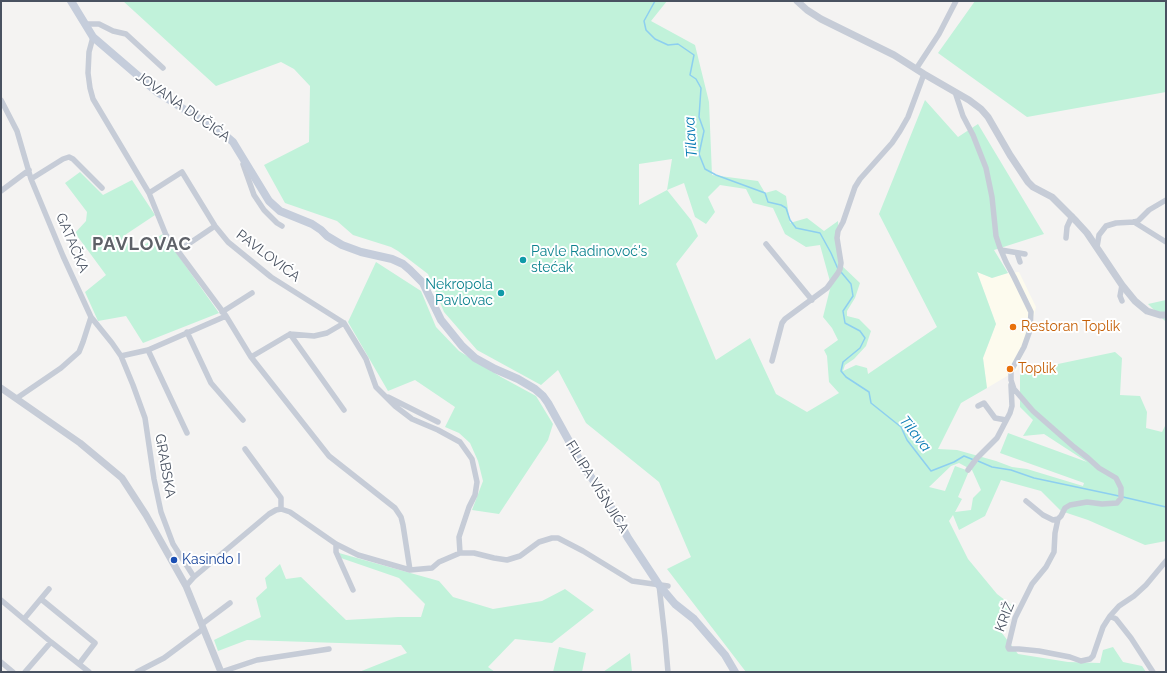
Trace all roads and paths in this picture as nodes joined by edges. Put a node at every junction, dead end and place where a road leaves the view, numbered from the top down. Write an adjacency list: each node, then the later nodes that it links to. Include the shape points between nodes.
1 (71, 1): 4 (main road, JOVANA DUČIĆA)
2 (797, 1): 7 (street, via 821,19 894,55)
3 (956, 1): 7 (street, via 939,34)
4 (85, 24): 5 (main road, JOVANA DUČIĆA); 6 (street, via 100,24 126,34)
5 (93, 37): 11 (main road, JOVANA DUČIĆA, via 157,92 233,142); 16 (street, via 88,73 93,99)
6 (163, 68)
7 (916, 69): 8 (street)
8 (924, 74): 9 (street); 33 (street, via 908,117 896,137 855,188 844,222 838,231 841,263 839,271 827,288)
9 (955, 92): 18 (street, via 985,113 1028,182 1052,197); 26 (street, via 986,168 996,236)
10 (1, 100): 12 (street, GATAČKA, via 17,131)
11 (239, 152): 21 (street, via 254,195 264,210); 47 (main road, JOVANA DUČIĆA, via 269,202 280,211 312,224 342,245 403,264 423,284 441,320 462,346 475,358)
12 (29, 170): 13 (street, GATAČKA); 15 (street)
13 (31, 179): 14 (street, via 69,157); 37 (street, GATAČKA)
14 (102, 188)
15 (1, 191)
16 (149, 193): 20 (street, PAVLOVIĆA, via 182,172); 27 (street, via 166,235)
17 (1166, 200): 19 (street)
18 (1072, 216): 22 (street); 25 (street)
19 (1134, 222): 23 (street); 25 (street, via 1106,226 1099,235)
20 (215, 226): 27 (street); 38 (street, PAVLOVIĆA, via 235,249 271,277)
21 (282, 226)
22 (1066, 238)
23 (1166, 242)
24 (766, 244): 33 (street)
25 (1097, 247): 31 (street)
26 (1001, 250): 28 (street); 45 (street, via 1031,312 1030,330 1011,371)
27 (178, 251): 35 (street)
28 (1017, 253): 29 (street); 30 (street)
29 (1025, 254)
30 (1020, 262)
31 (1122, 285): 34 (street); 36 (street, via 1147,311)
32 (252, 293): 35 (street)
33 (812, 300): 44 (street, via 782,323)
34 (1122, 301)
35 (224, 314): 39 (street); 43 (street)
36 (1166, 315)
37 (90, 317): 42 (street, GRABSKA); 49 (street, via 78,352 61,368)
38 (344, 323): 40 (street, via 327,333 314,336); 48 (street, PAVLOVIĆA, via 366,359 376,387)
39 (187, 332): 41 (street); 52 (street, via 211,383)
40 (290, 334): 43 (street); 51 (street)
41 (148, 350): 42 (street); 55 (street, GRABSKA)
42 (121, 356): 65 (street, GRABSKA, via 145,418 154,479 167,532)
43 (251, 357): 64 (street, via 329,456 395,508 403,525)
44 (772, 361)
45 (1011, 380): 53 (street, via 1012,406); 60 (street, via 1014,389 1033,411 1099,468 1116,478 1120,484 1121,496 1117,503 1087,502 1070,505)
46 (1, 388): 49 (street)
47 (535, 388): 66 (main road, FILIPA VIŠNJIĆA, via 548,403 580,461)
48 (384, 395): 54 (street, PAVLOVIĆA); 62 (street, PAVLOVIĆA, via 412,419 460,442 472,459 477,482 459,537)
49 (17, 398): 67 (street, via 80,443 122,478)
50 (978, 406): 53 (street, via 984,403 995,418)
51 (344, 410)
52 (244, 420)
53 (1006, 420): 57 (street, via 997,438)
54 (438, 422)
55 (187, 433)
56 (245, 449): 59 (street, via 281,498)
57 (968, 470)
58 (1026, 501): 60 (street, via 1043,515 1053,520)
59 (281, 509): 61 (street, via 290,512); 65 (street, via 269,514)
60 (1058, 519): 74 (street, KRIŽ, via 1054,552 1032,584 1015,618 1009,649 1039,651 1086,661 1093,656 1103,627)
61 (336, 544): 64 (street, via 358,555); 70 (street, via 336,552)
62 (460, 553): 64 (street, via 432,568); 66 (street, via 474,553 507,560 520,556 538,542 558,538 632,581)
63 (1166, 561): 74 (street, KRIŽ, via 1146,585 1118,606)
64 (410, 570)
65 (194, 577): 67 (street)
66 (659, 585): 68 (street); 86 (street); 87 (main road, FILIPA VIŠNJIĆA, via 725,655)
67 (186, 586): 76 (street)
68 (668, 586)
69 (49, 589): 71 (street)
70 (353, 590)
71 (41, 599): 75 (street); 80 (street, via 95,643)
72 (1, 600): 75 (street)
73 (230, 603): 76 (street)
74 (1110, 616): 88 (street, via 1116,619 1131,638)
75 (24, 619): 77 (street)
76 (203, 626): 84 (street, via 164,658); 85 (street)
77 (52, 642): 80 (street); 82 (street)
78 (329, 648): 85 (street, via 257,660)
79 (1, 662): 81 (street)
80 (79, 664): 83 (street)
81 (13, 672)
82 (25, 672)
83 (90, 672)
84 (137, 672)
85 (221, 672)
86 (668, 672)
87 (735, 672)
88 (1153, 672)

